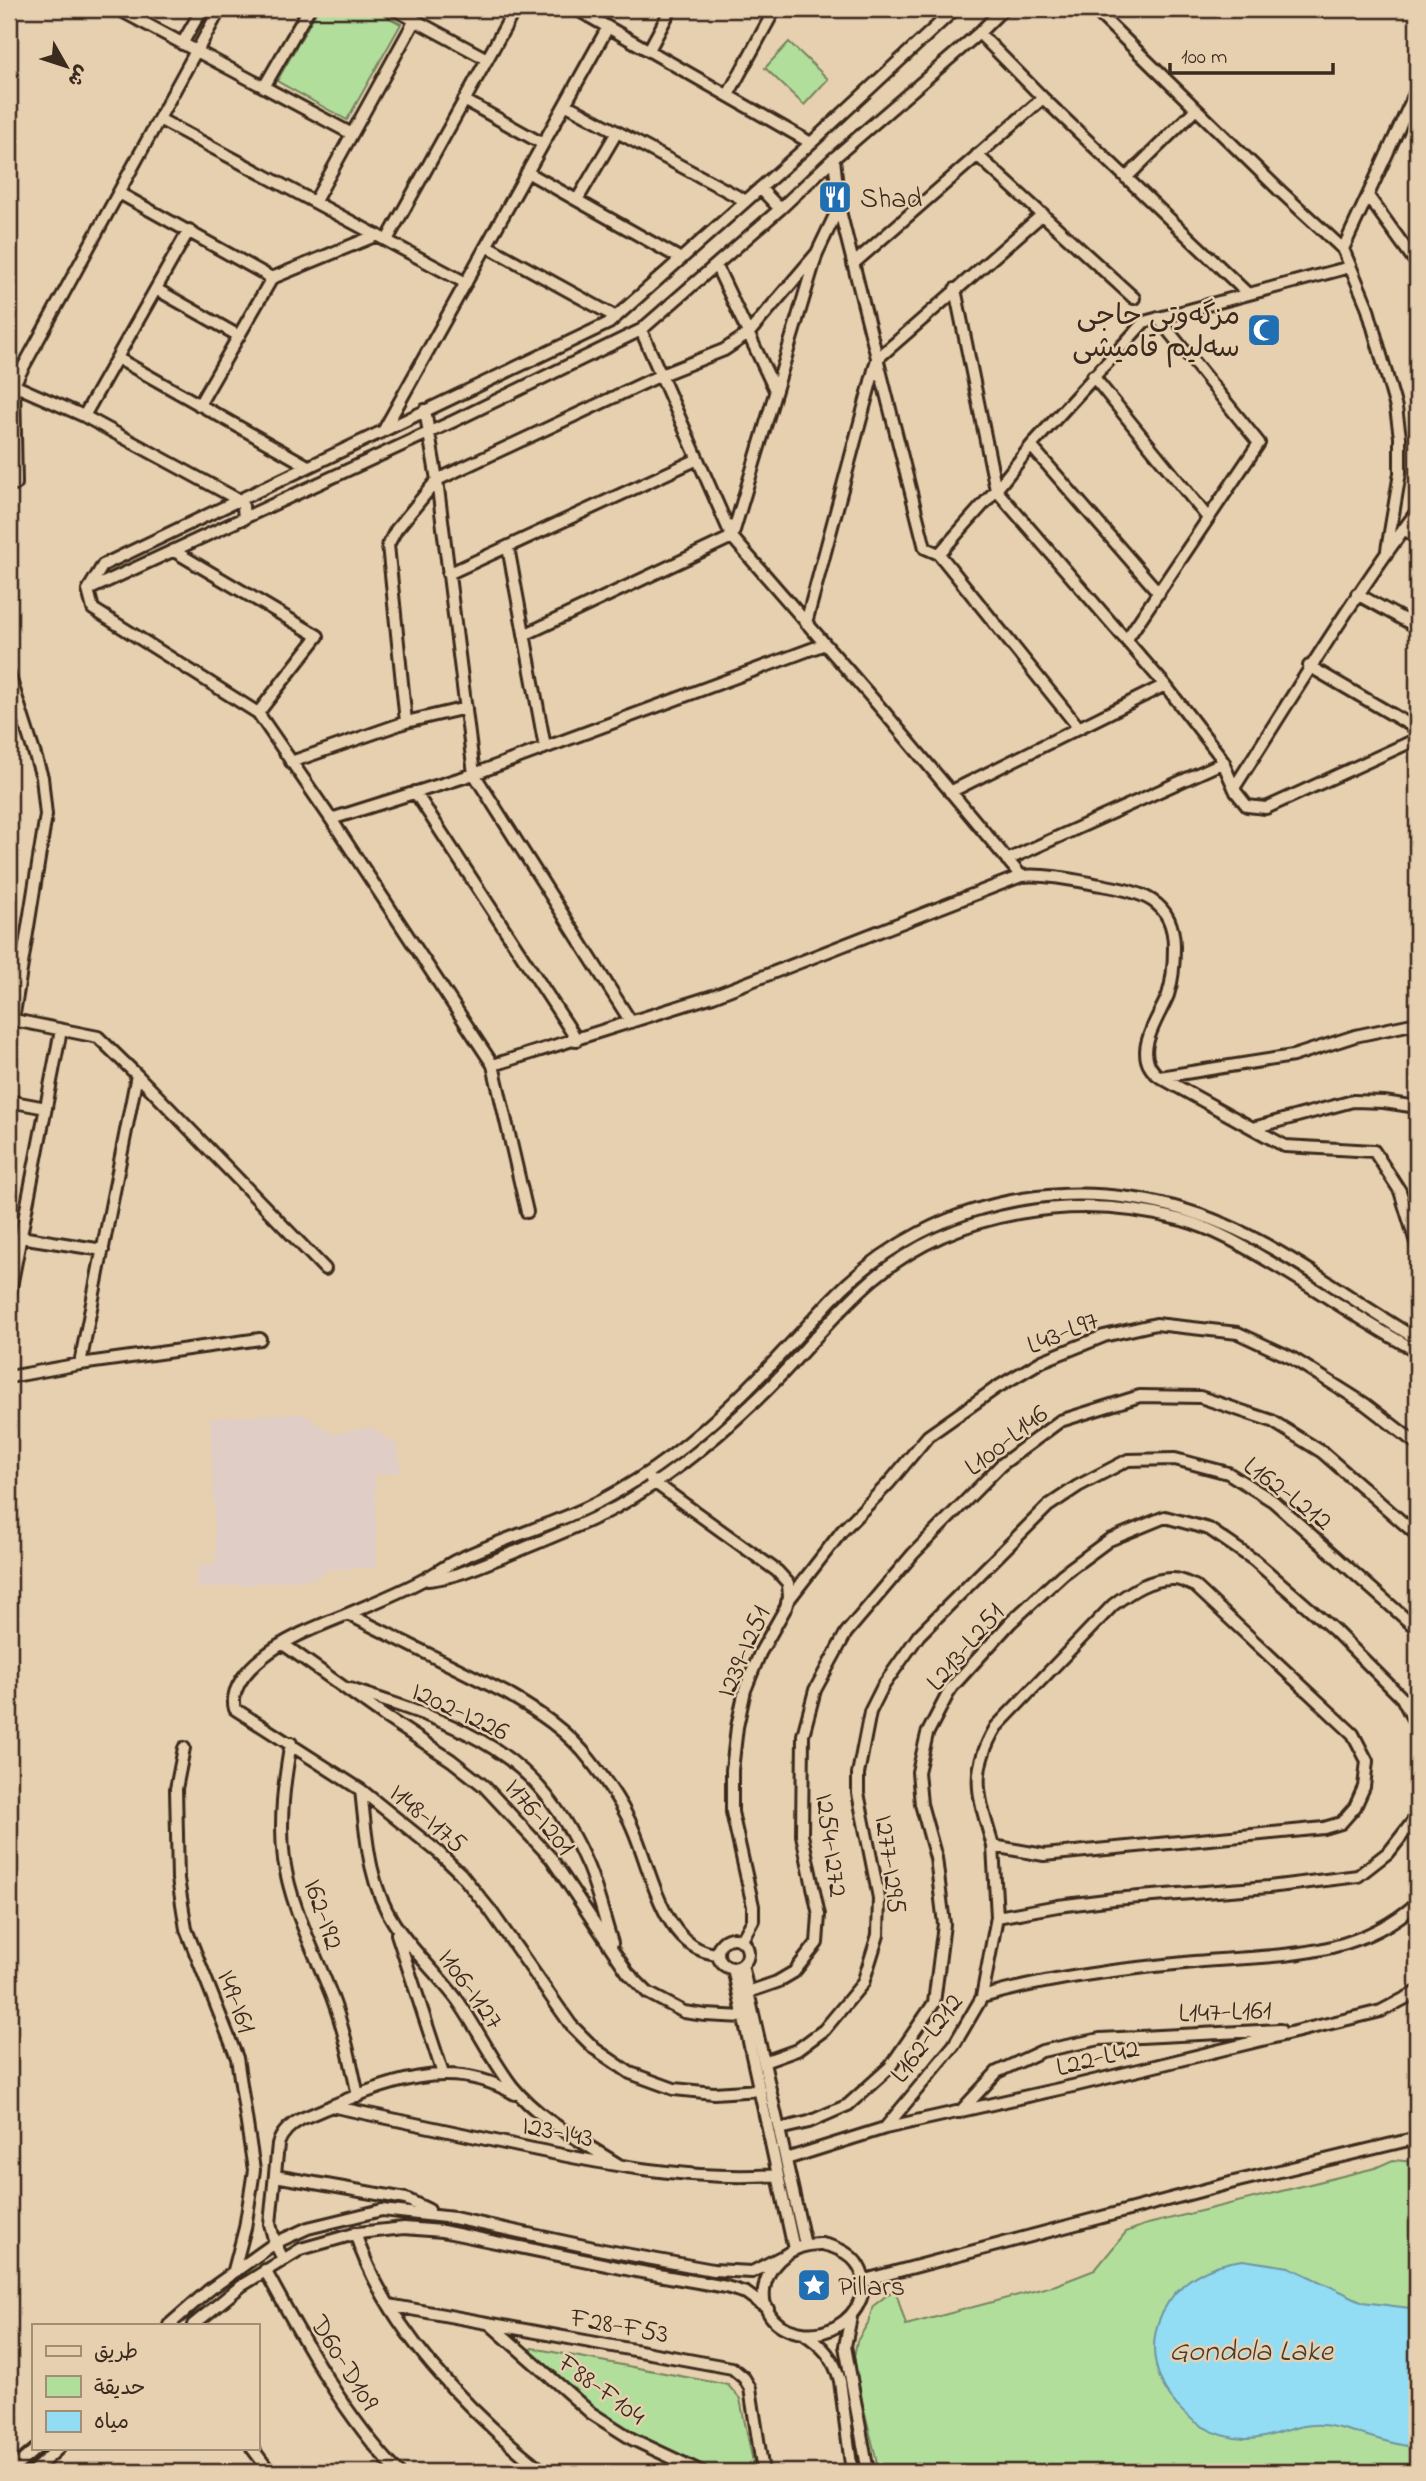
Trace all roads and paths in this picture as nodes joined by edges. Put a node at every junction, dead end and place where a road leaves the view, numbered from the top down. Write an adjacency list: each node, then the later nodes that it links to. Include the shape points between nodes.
1 (118, 9): 16 (street)
2 (202, 9): 16 (street)
3 (220, 9): 18 (street)
4 (309, 9): 20 (street)
5 (394, 9): 13 (street)
6 (515, 9): 19 (street)
7 (576, 9): 14 (street)
8 (671, 9): 17 (street)
9 (775, 9): 21 (street)
10 (955, 9): 30 (street)
11 (1003, 9): 15 (street)
12 (1094, 9): 26 (street)
13 (415, 20): 19 (street); 29 (street)
14 (608, 27): 17 (street); 25 (street)
15 (979, 33): 22 (street); 33 (street)
16 (183, 44): 18 (street)
17 (649, 50): 21 (street)
18 (196, 51): 20 (street); 27 (street)
19 (487, 59): 24 (street)
20 (264, 87): 29 (street)
21 (728, 95): 30 (street)
22 (1043, 99): 32 (street); 35 (street)
23 (1416, 99): 38 (street)
24 (464, 100): 31 (street); 46 (street)
25 (565, 104): 28 (street); 31 (street)
26 (1196, 109): 35 (street); 48 (street)
27 (159, 118): 37 (street); 40 (street)
28 (617, 132): 39 (street); 41 (street)
29 (352, 134): 40 (street)
30 (811, 143): 36 (street)
31 (543, 144): 34 (street)
32 (977, 155): 44 (street); 51 (street)
33 (834, 158): 42 (street); 43 (street)
34 (527, 172): 39 (street); 47 (street)
35 (1126, 178): 59 (street)
36 (760, 188): 41 (street); 43 (street)
37 (118, 193): 45 (street); 70 (street)
38 (1368, 196): 48 (street); 52 (street)
39 (577, 200): 50 (street)
40 (314, 201): 46 (street)
41 (746, 201): 50 (street)
42 (839, 207): 49 (street); 51 (street)
43 (780, 209): 53 (street)
44 (1043, 214): 58 (street); 60 (street)
45 (189, 230): 55 (street); 57 (street)
46 (382, 238): 55 (street); 56 (street)
47 (486, 246): 56 (street); 61 (street)
48 (1343, 250): 54 (street)
49 (817, 253): 64 (street); 71 (street)
50 (681, 258): 61 (street)
51 (853, 264): 67 (street)
52 (1417, 264)
53 (716, 265): 63 (street); 64 (street)
54 (1350, 267): 59 (street); 91 (street, via 1390,381 1400,437 1400,473)
55 (272, 278): 65 (street)
56 (466, 283): 75 (street)
57 (156, 289): 65 (street); 66 (street)
58 (955, 289): 67 (street); 82 (street)
59 (1248, 294): 62 (street)
60 (1135, 298)
61 (616, 317): 73 (street)
62 (1158, 318): 69 (street, via 1144,322); 85 (street, via 1259,443)
63 (641, 330): 68 (street); 76 (street)
64 (748, 334): 68 (street); 71 (street)
65 (239, 336): 72 (street)
66 (117, 359): 72 (street); 74 (street)
67 (877, 359): 93 (street, via 925,548); 98 (street)
68 (661, 375): 78 (street); 80 (street)
69 (1093, 376): 77 (street); 85 (street)
70 (11, 383): 74 (street); 81 (street)
71 (775, 390): 88 (street)
72 (200, 405): 79 (street)
73 (425, 410): 75 (street); 76 (street)
74 (83, 416): 83 (street)
75 (385, 429): 79 (street)
76 (430, 432): 80 (street); 86 (street)
77 (1031, 446): 82 (street); 96 (street)
78 (698, 459): 88 (street); 90 (street)
79 (308, 466): 83 (street)
80 (437, 480): 94 (street); 108 (street, via 388,545)
81 (16, 484)
82 (996, 489): 93 (street); 101 (street)
83 (237, 499): 86 (street); 95 (street, via 103,565)
84 (1417, 511): 87 (street)
85 (1208, 518): 96 (street)
86 (244, 519): 92 (street)
87 (1403, 529): 89 (street); 91 (street)
88 (732, 537): 98 (street); 100 (street)
89 (1417, 537)
90 (508, 547): 94 (street); 100 (street)
91 (1387, 550): 97 (street)
92 (174, 551): 95 (street); 107 (street, via 318,636)
93 (939, 554): 109 (street)
94 (448, 574): 106 (street)
95 (88, 590): 107 (street, via 93,609)
96 (1159, 593): 101 (street)
97 (1357, 594): 99 (street); 103 (street)
98 (806, 623): 102 (street)
99 (1417, 627)
100 (524, 635): 112 (street)
101 (1128, 639): 105 (street)
102 (825, 644): 112 (street); 118 (street)
103 (1309, 666): 110 (street); 116 (street)
104 (9, 674): 122 (street, via 42,777 47,815)
105 (1165, 685): 109 (street); 114 (street)
106 (466, 708): 108 (street); 115 (street)
107 (258, 713): 113 (street)
108 (406, 722): 113 (street)
109 (1079, 728): 118 (street)
110 (1417, 729)
111 (1417, 739): 116 (street, via 1266,808 1247,806)
112 (545, 747): 115 (street)
113 (291, 762): 119 (street)
114 (1224, 762): 116 (street); 120 (street)
115 (474, 774): 117 (street); 123 (street)
116 (1234, 788)
117 (415, 792): 119 (street); 126 (street)
118 (950, 792): 120 (street)
119 (331, 819): 128 (street)
120 (1007, 860): 121 (street)
121 (1021, 876): 123 (street, via 713,996); 130 (street, via 1050,875 1128,890 1149,898 1167,913 1174,939 1171,977 1145,1055)
122 (11, 1019): 125 (street)
123 (631, 1022): 126 (street)
124 (1417, 1023): 127 (street); 130 (street, via 1293,1056)
125 (61, 1030): 129 (street, via 98,1037); 133 (street)
126 (577, 1040): 128 (street)
127 (1417, 1042)
128 (494, 1065): 135 (street)
129 (137, 1075): 139 (street); 140 (street)
130 (1160, 1077): 134 (street)
131 (9, 1101): 133 (street)
132 (1417, 1107): 134 (street, via 1353,1101)
133 (46, 1108): 137 (street)
134 (1253, 1128): 136 (street, via 1285,1146 1374,1151 1400,1191)
135 (527, 1212)
136 (1415, 1228): 138 (street)
137 (20, 1237): 139 (street); 141 (street)
138 (1417, 1246)
139 (103, 1250): 147 (street)
140 (325, 1269)
141 (11, 1272): 143 (street)
142 (1301, 1274): 145 (street); 146 (street); 150 (street, via 1269,1247 1220,1222 1140,1198 1056,1195 960,1215 916,1234 844,1287 740,1398); 151 (street, via 1202,1227 1132,1209 1070,1206 983,1222 929,1243 874,1278 751,1406)
143 (9, 1297)
144 (260, 1339): 147 (street)
145 (1417, 1339)
146 (1417, 1351)
147 (80, 1364): 148 (street)
148 (9, 1377)
149 (1417, 1444): 154 (street, L43-L97, via 1303,1364 1238,1333 1156,1324 1104,1336 1042,1361 929,1436 842,1531)
150 (646, 1474): 151 (street, I239-I251); 153 (street, via 576,1512 458,1560)
151 (654, 1484): 153 (street, via 597,1517 542,1541 465,1572); 154 (street, I239-I251, via 777,1571 788,1583)
152 (1417, 1535): 157 (street, L100-L146, via 1322,1452 1272,1421 1200,1397 1140,1396 1060,1422 1001,1465 912,1554)
153 (422, 1581): 155 (street, I148-I175)
154 (787, 1602): 170 (street, I239-I251, via 752,1672 734,1747 732,1812 753,1906 752,1923)
155 (348, 1614): 159 (street, I148-I175); 172 (street, via 506,1693 566,1734 590,1759 628,1818 676,1932 695,1949)
156 (1417, 1629): 158 (street, L162-L212, via 1273,1502 1228,1473 1175,1459 1128,1460 1048,1506)
157 (846, 1633): 174 (street, I254-I272, via 815,1690 803,1735 802,1835 819,1915 817,1943 794,1972)
158 (919, 1635): 179 (street, I277-I295, via 870,1713 858,1774 879,1898 878,1935 863,1983 824,2030 797,2050)
159 (283, 1644): 160 (street, I176-I201); 162 (street, I148-I175, via 246,1673 233,1704 240,1713)
160 (339, 1685): 171 (street, I176-I201, via 484,1786 551,1858); 171 (street, I202-I226, via 442,1721 489,1744 522,1769 554,1806 580,1849)
161 (1417, 1727): 187 (street, L213-L251, via 1402,1698 1334,1630 1254,1560 1209,1529 1165,1517 1109,1540 1011,1622 951,1688 927,1734 918,1772 944,1924 934,2003 890,2067 848,2105)
162 (291, 1743): 164 (street, I148-I175); 182 (street, I62-I92, via 281,1808 285,1863 302,1924 345,2035)
163 (184, 1748): 199 (street, I49-I61, via 176,1789 178,1879 186,1928 237,2058 254,2170)
164 (361, 1790): 169 (street, I106-I127, via 373,1871); 181 (street, I148-I175, via 460,1873 571,2025 595,2049 630,2073 674,2089 714,2094)
165 (1417, 1808): 168 (street, via 1414,1820 1390,1851 1358,1876 1092,1902)
166 (993, 1846): 166 (street, via 1044,1855 1324,1828 1341,1823 1355,1807 1364,1787 1367,1761 1353,1734 1195,1586 1174,1579 1155,1582 1135,1588 1114,1605 996,1727 980,1762 977,1791); 168 (street)
167 (1417, 1903): 176 (street, L162-L212, via 1378,1932 1318,1952 1112,1971 1029,1983)
168 (997, 1917): 176 (street)
169 (393, 1923): 180 (street); 183 (street, I106-I127, via 458,2001)
170 (742, 1940): 172 (street, via 724,1940); 173 (street, via 748,1954)
171 (614, 1953): 177 (street, I176-I201, via 636,1983 675,2008 693,2014)
172 (718, 1954): 173 (street, via 722,1963)
173 (738, 1966): 174 (street); 177 (street)
174 (748, 1992): 179 (street)
175 (1417, 1993): 178 (street, L22-L42, via 1381,2011)
176 (982, 1997): 186 (street, L162-L212, via 954,2045)
177 (744, 2017): 181 (street)
178 (1305, 2029): 185 (street, L22-L42); 185 (street, L147-L161, via 1112,2038 1042,2051 997,2072)
179 (764, 2062): 187 (street)
180 (443, 2074): 182 (street, via 407,2078); 183 (street, via 492,2081)
181 (760, 2090): 191 (street)
182 (358, 2096): 184 (street)
183 (523, 2098): 190 (street, I106-I127)
184 (331, 2106): 190 (street, I23-I43); 192 (street, via 287,2129 278,2144)
185 (960, 2112): 186 (street, L22-L42)
186 (886, 2128): 189 (street, L22-L42)
187 (779, 2129): 189 (street)
188 (1417, 2138): 201 (street)
189 (786, 2159): 196 (street)
190 (619, 2165): 191 (street, I23-I43, via 708,2177)
191 (778, 2175): 196 (street)
192 (275, 2176): 193 (street, via 406,2199); 195 (street, via 270,2224)
193 (440, 2216): 195 (street, via 367,2212 308,2228); 197 (street, via 713,2270 752,2272)
194 (355, 2233): 198 (street); 202 (street, via 370,2274); 203 (street, via 404,2228 453,2233 735,2288)
195 (275, 2243): 198 (street); 199 (street)
196 (800, 2247): 197 (street); 201 (street, via 822,2244 844,2252 859,2265)
197 (781, 2257): 203 (street, via 766,2279)
198 (283, 2259): 200 (street)
199 (234, 2270): 206 (street)
200 (265, 2270): 207 (street); 215 (street, D60-D109, via 352,2419)
201 (865, 2280): 204 (street, via 862,2299)
202 (389, 2305): 205 (street, F28-F53); 216 (street, via 464,2400)
203 (768, 2309): 208 (street, via 783,2326)
204 (852, 2313): 208 (street, via 834,2328); 220 (street, via 845,2346)
205 (489, 2323): 217 (street, F88-F104, via 591,2413 632,2439); 218 (street, F28-F53, via 732,2368 750,2388)
206 (170, 2324)
207 (194, 2324)
208 (803, 2333): 219 (street, via 824,2348 836,2368)
209 (35, 2450): 212 (street)
210 (57, 2450): 213 (street)
211 (254, 2450): 214 (street)
212 (9, 2472)
213 (32, 2472)
214 (270, 2472)
215 (398, 2472)
216 (544, 2472)
217 (702, 2472)
218 (763, 2472)
219 (852, 2472)
220 (868, 2472)

